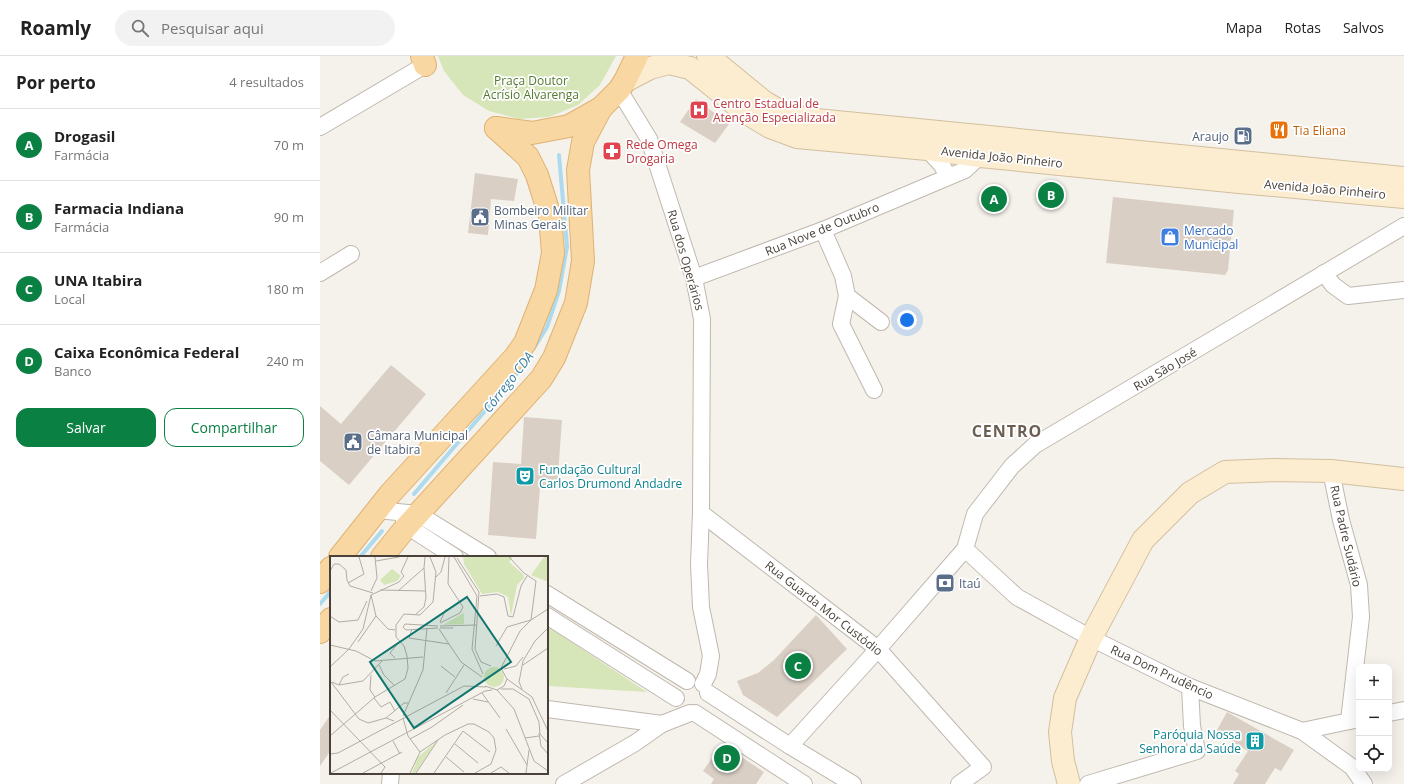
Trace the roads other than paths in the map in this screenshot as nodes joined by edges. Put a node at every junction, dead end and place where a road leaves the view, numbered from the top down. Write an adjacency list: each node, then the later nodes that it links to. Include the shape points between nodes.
1 (637, 56): 4 (main road)
2 (708, 56): 10 (main road, Avenida João Pinheiro, via 764,102 783,113 806,119)
3 (423, 61): 6 (street)
4 (622, 86): 5 (main road); 7 (main road, Avenida João Pinheiro, via 650,68 669,63 690,68 745,112 770,127 797,137); 17 (street, Rua dos Operários, via 649,139)
5 (601, 108): 24 (main road, via 569,126 532,133 496,128 528,157 537,175 550,216 553,253 546,290 525,343 515,357); 27 (main road, via 583,142 578,170 583,261 576,303 554,358 541,379)
6 (320, 127)
7 (927, 149): 8 (main road, Avenida João Pinheiro); 9 (street)
8 (980, 156): 9 (street, Rua Nove de Outubro, via 965,170); 11 (main road, Avenida João Pinheiro)
9 (948, 176): 13 (street, Rua Nove de Outubro)
10 (1404, 178)
11 (1404, 197)
12 (1404, 226): 16 (street, Rua São José)
13 (823, 230): 17 (street, Rua Nove de Outubro); 19 (street, via 843,276)
14 (351, 254): 15 (street)
15 (320, 273)
16 (1324, 273): 18 (street, via 1333,285 1348,296); 28 (street, Rua São José, via 1035,445 1012,466 975,514)
17 (694, 278): 26 (street, Rua dos Operários, via 702,319)
18 (1404, 290)
19 (847, 296): 20 (street); 21 (street, via 841,324)
20 (881, 322)
21 (874, 390)
22 (1331, 471): 23 (main road); 39 (main road, via 1225,472 1190,493 1143,540); 49 (street, Rua Padre Sudário, via 1359,585 1361,617)
23 (1404, 479)
24 (398, 486): 25 (main road); 27 (street)
25 (377, 510): 27 (street); 29 (main road)
26 (702, 513): 40 (street, Rua Guarda Mor Custódio); 43 (street, Rua dos Operários, via 698,564 701,600 711,656)
27 (409, 518): 30 (main road); 31 (street); 32 (street)
28 (965, 549): 39 (street, Rua Dom Prudêncio, via 1017,597); 40 (street)
29 (341, 556)
30 (383, 556)
31 (454, 556)
32 (486, 556)
33 (330, 569): 34 (main road)
34 (320, 582)
35 (548, 595): 41 (street)
36 (548, 617): 44 (street)
37 (330, 620): 38 (main road)
38 (320, 632)
39 (1091, 638): 42 (street, Rua Dom Prudêncio); 61 (main road, via 1065,698 1060,732)
40 (878, 649): 53 (street); 60 (street, Rua Guarda Mor Custódio, via 983,768)
41 (687, 680): 43 (street, via 692,680); 44 (street, via 676,692)
42 (1190, 687): 51 (street, Rua Dom Prudêncio); 62 (street, via 1192,726 1197,751)
43 (705, 689): 44 (street, via 708,698 700,711); 53 (street)
44 (684, 707): 50 (street); 54 (street)
45 (548, 709): 48 (street)
46 (1404, 710): 47 (street)
47 (1392, 712)
48 (626, 719): 50 (street); 52 (street, via 634,730)
49 (1354, 720): 51 (street)
50 (662, 724): 52 (street)
51 (1302, 732): 63 (street, Rua Dom Prudêncio, via 1352,767)
52 (636, 743): 57 (street)
53 (790, 746): 54 (street); 59 (street)
54 (752, 749): 58 (street)
55 (391, 774): 56 (street)
56 (390, 784)
57 (564, 784)
58 (804, 784)
59 (854, 784)
60 (959, 784)
61 (1069, 784)
62 (1088, 784)
63 (1364, 784)

